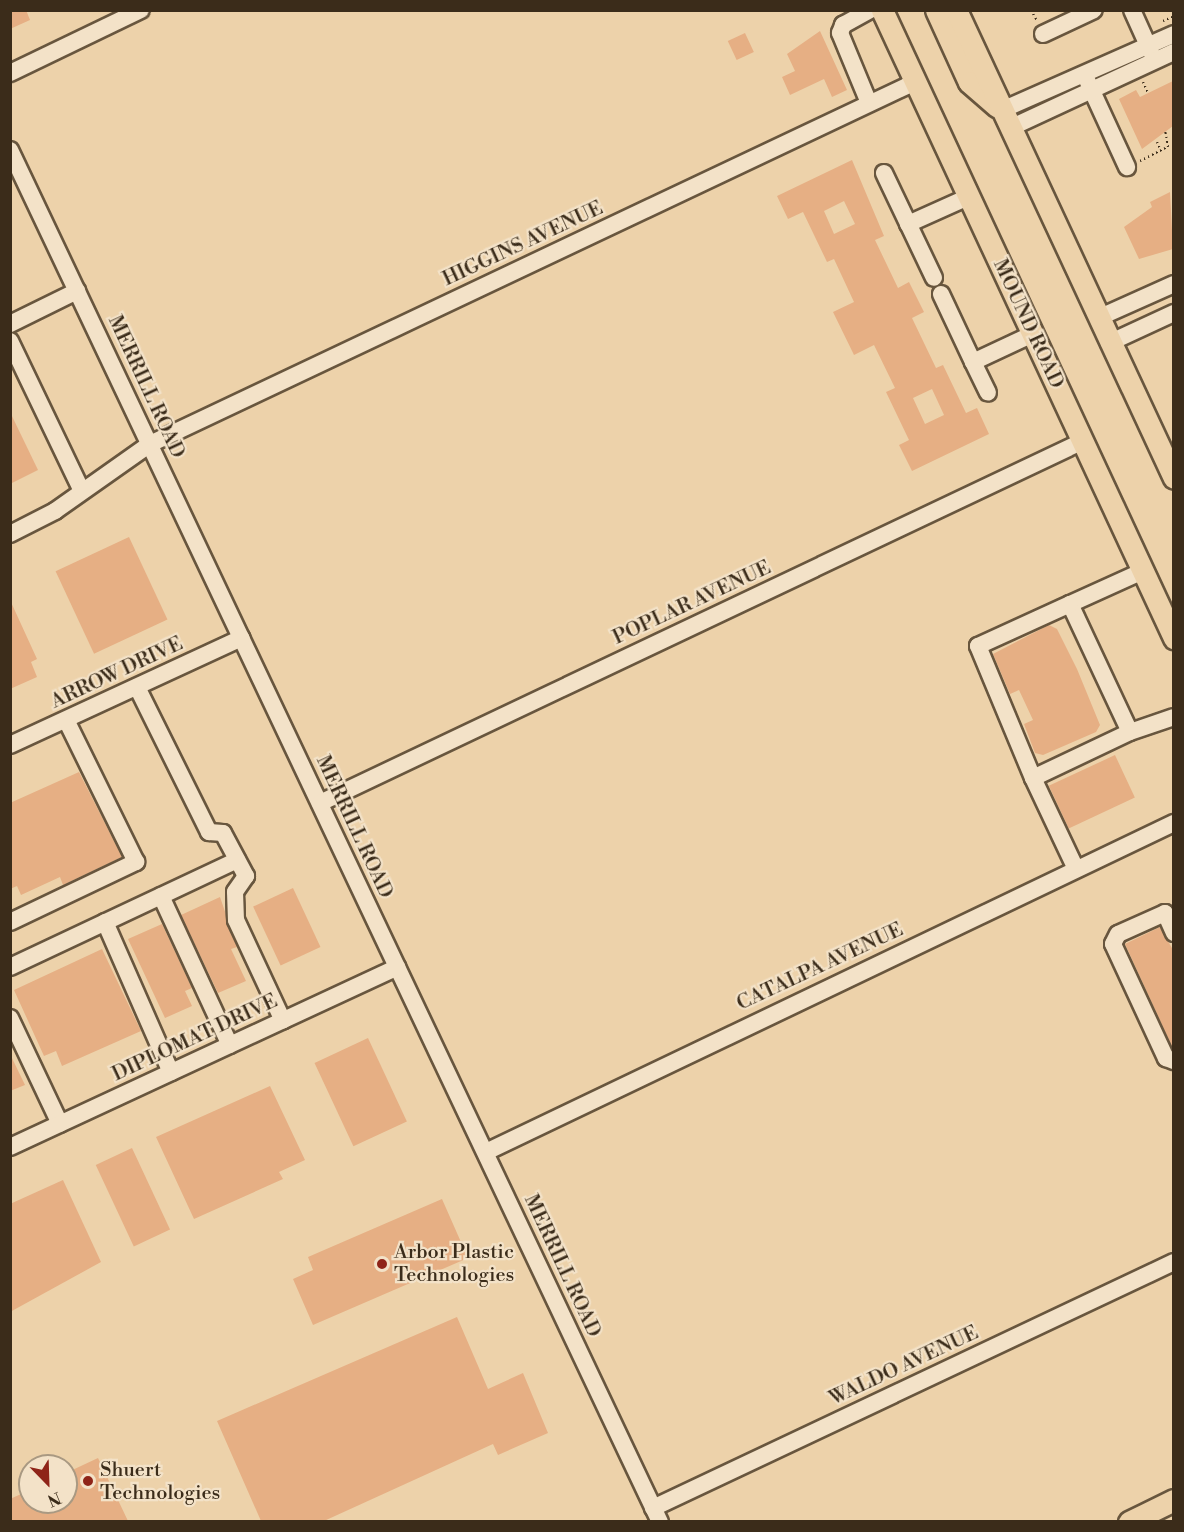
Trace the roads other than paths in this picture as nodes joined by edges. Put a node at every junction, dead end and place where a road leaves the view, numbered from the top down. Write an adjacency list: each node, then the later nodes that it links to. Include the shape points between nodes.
1 (141, 10): 14 (street)
2 (870, 10): 17 (street, via 843,25 840,33)
3 (882, 10): 15 (main road, MOUND ROAD)
4 (936, 10): 18 (main road, via 969,82)
5 (956, 10): 18 (main road)
6 (1094, 10): 8 (street)
7 (1132, 10): 10 (street)
8 (1041, 30)
9 (1173, 34): 10 (street)
10 (1147, 43): 12 (street); 13 (street)
11 (1173, 51): 12 (street)
12 (1155, 61): 16 (street)
13 (1083, 72): 16 (street); 18 (street)
14 (10, 73)
15 (915, 82): 17 (street, HIGGINS AVENUE); 22 (main road, MOUND ROAD)
16 (1092, 90): 18 (street); 20 (street)
17 (869, 103): 37 (street, HIGGINS AVENUE)
18 (1006, 119): 29 (main road)
19 (10, 150): 26 (street, MERRILL ROAD)
20 (1129, 166)
21 (884, 173): 23 (street)
22 (968, 197): 23 (street); 31 (main road, MOUND ROAD)
23 (908, 224): 24 (street)
24 (934, 278)
25 (1173, 284): 29 (street)
26 (77, 291): 30 (street); 37 (street, MERRILL ROAD)
27 (941, 294): 34 (street)
28 (1173, 313): 33 (street)
29 (1098, 318): 33 (main road)
30 (10, 324)
31 (1033, 334): 34 (street); 36 (main road, MOUND ROAD)
32 (10, 341): 39 (street)
33 (1109, 343): 38 (main road)
34 (973, 362): 35 (street)
35 (988, 393)
36 (1083, 441): 41 (main road, MOUND ROAD); 52 (street, POPLAR AVENUE)
37 (150, 444): 39 (street, HIGGINS AVENUE); 44 (street, MERRILL ROAD)
38 (1173, 478)
39 (81, 489): 40 (street, HIGGINS AVENUE, via 55,511)
40 (10, 534)
41 (1143, 571): 42 (street); 43 (main road, MOUND ROAD)
42 (1070, 604): 49 (street); 51 (street, via 978,646)
43 (1167, 615): 45 (main road, MOUND ROAD)
44 (242, 638): 46 (street, ARROW DRIVE); 52 (street, MERRILL ROAD)
45 (1173, 638)
46 (137, 687): 48 (street, ARROW DRIVE); 54 (street, via 209,832 223,833)
47 (1173, 717): 49 (street)
48 (66, 720): 50 (street, ARROW DRIVE); 57 (street, via 136,862)
49 (1130, 732): 51 (street)
50 (10, 745)
51 (1033, 778): 55 (street)
52 (320, 803): 61 (street, MERRILL ROAD)
53 (1173, 823): 55 (street, CATALPA AVENUE)
54 (237, 860): 56 (street); 63 (street, via 246,876 235,891 236,920)
55 (1076, 869): 69 (street, CATALPA AVENUE)
56 (161, 896): 58 (street); 64 (street)
57 (10, 922)
58 (105, 922): 60 (street); 66 (street)
59 (1173, 933): 65 (street, via 1165,913 1118,934 1113,944 1166,1058)
60 (10, 967)
61 (398, 967): 63 (street, DIPLOMAT DRIVE); 69 (street, MERRILL ROAD)
62 (10, 1018): 67 (street)
63 (283, 1020): 64 (street, DIPLOMAT DRIVE)
64 (230, 1045): 66 (street, DIPLOMAT DRIVE)
65 (1173, 1061)
66 (171, 1072): 67 (street, DIPLOMAT DRIVE)
67 (60, 1124): 68 (street, DIPLOMAT DRIVE)
68 (10, 1147)
69 (486, 1152): 72 (street, MERRILL ROAD)
70 (1173, 1262): 72 (street, WALDO AVENUE)
71 (1173, 1500): 73 (main road)
72 (656, 1515)
73 (1128, 1521)

